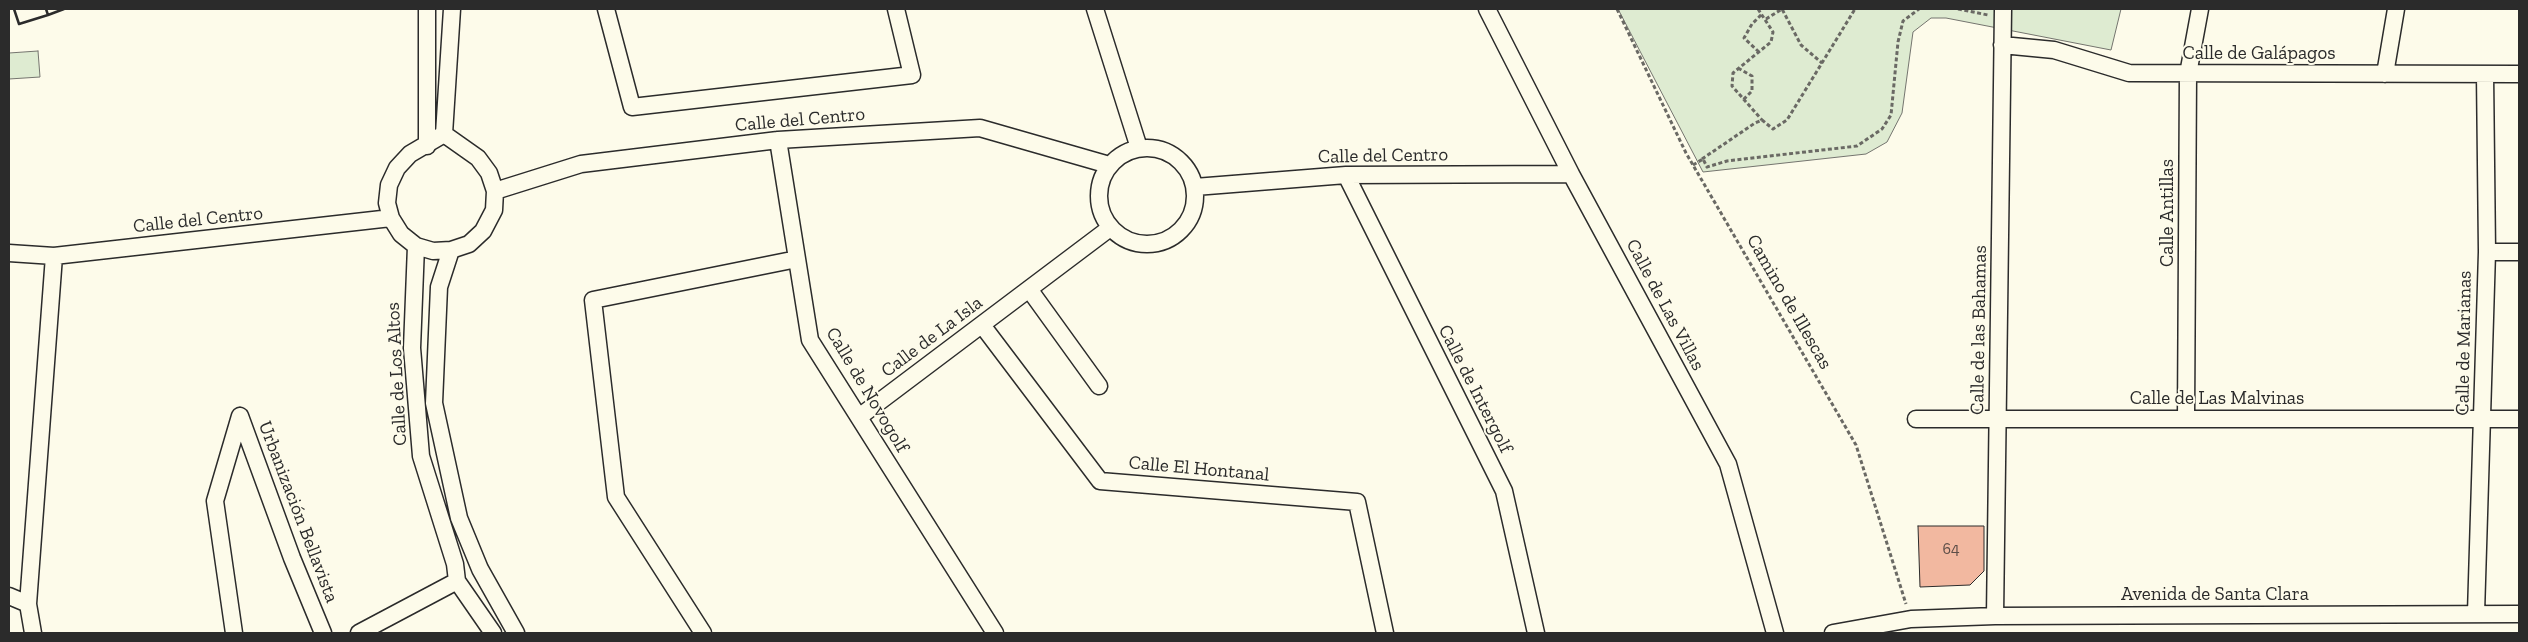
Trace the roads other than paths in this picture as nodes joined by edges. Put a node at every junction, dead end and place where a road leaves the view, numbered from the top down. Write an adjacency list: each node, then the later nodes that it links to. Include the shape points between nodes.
1 (427, 9): 17 (street)
2 (452, 9): 15 (street)
3 (606, 9): 4 (street, via 632,108 912,75)
4 (896, 9)
5 (1095, 9): 18 (street)
6 (1487, 9): 20 (street, Calle de Las Villas)
7 (2200, 9): 11 (street, Calle Antillas)
8 (2396, 9): 12 (street)
9 (2003, 13): 10 (street, Calle de las Bahamas)
10 (2002, 44): 11 (street, Calle de Galápagos, via 2054,50 2129,73); 41 (street, Calle de las Bahamas)
11 (2188, 74): 12 (street, Calle de Galápagos); 38 (street, Calle Antillas)
12 (2385, 74): 13 (street, Calle de Galápagos)
13 (2485, 74): 14 (street, Calle de Galápagos); 28 (street, Calle de Marianas)
14 (2519, 74)
15 (444, 134): 17 (street); 23 (street, via 478,158 489,173)
16 (778, 140): 19 (street, Calle del Centro, via 980,128); 23 (street, Calle del Centro, via 581,164); 32 (street, Calle de Novogolf)
17 (426, 146): 24 (street, via 410,154 396,168 389,185 387,203)
18 (1139, 148): 19 (street, via 1123,153); 22 (street, via 1156,148 1172,154 1185,165)
19 (1109, 165): 25 (street, via 1100,180 1098,197 1101,214)
20 (1571, 174): 21 (street, Calle del Centro); 59 (street, Calle de Las Villas, via 1728,464)
21 (1346, 175): 22 (street, Calle del Centro); 58 (street, Calle de Intergolf, via 1504,491)
22 (1195, 187): 25 (street, via 1195,204 1190,220 1176,236 1144,245 1127,241)
23 (494, 191): 27 (street, via 494,210 483,231 469,244)
24 (391, 218): 26 (street, via 401,234); 31 (street, Calle del Centro)
25 (1110, 228): 33 (street, Calle de La Isla)
26 (416, 246): 27 (street, via 433,251); 42 (street, Calle de Los Altos, via 412,348 421,456)
27 (451, 250): 54 (street, Calle de Los Altos, via 439,287 434,403 459,518 480,570)
28 (2486, 252): 29 (street); 39 (street, Calle de Marianas)
29 (2519, 252)
30 (9, 253): 31 (street, Calle del Centro)
31 (54, 256): 44 (street)
32 (797, 259): 36 (street, Calle de Novogolf, via 810,340); 55 (street, via 593,300 616,496)
33 (1029, 289): 34 (street, Calle de La Isla); 35 (street)
34 (982, 324): 36 (street, Calle de La Isla); 57 (street, Calle El Hontanal, via 1100,482 1357,502)
35 (1099, 386)
36 (859, 417): 56 (street, Calle de Novogolf)
37 (1916, 419): 41 (street, Calle de Las Malvinas)
38 (2186, 419): 39 (street, Calle de Las Malvinas); 41 (street, Calle de Las Malvinas)
39 (2482, 419): 40 (street, Calle de Las Malvinas); 45 (street, Calle de Marianas)
40 (2519, 419)
41 (1998, 420): 47 (street, Calle de las Bahamas)
42 (458, 581): 52 (street); 53 (street, Calle de Los Altos)
43 (9, 596): 44 (street)
44 (28, 604): 49 (street)
45 (2476, 613): 46 (street, Avenida de Santa Clara); 47 (street, Avenida de Santa Clara)
46 (2519, 614)
47 (1995, 616): 48 (street, Avenida de Santa Clara)
48 (1913, 626): 60 (street, Avenida de Santa Clara)
49 (33, 633)
50 (234, 633): 51 (street, Urbanización Bellavista, via 215,501 240,416)
51 (323, 633)
52 (359, 633)
53 (493, 633)
54 (516, 633)
55 (703, 633)
56 (995, 633)
57 (1385, 633)
58 (1536, 633)
59 (1775, 633)
60 (1833, 633)

